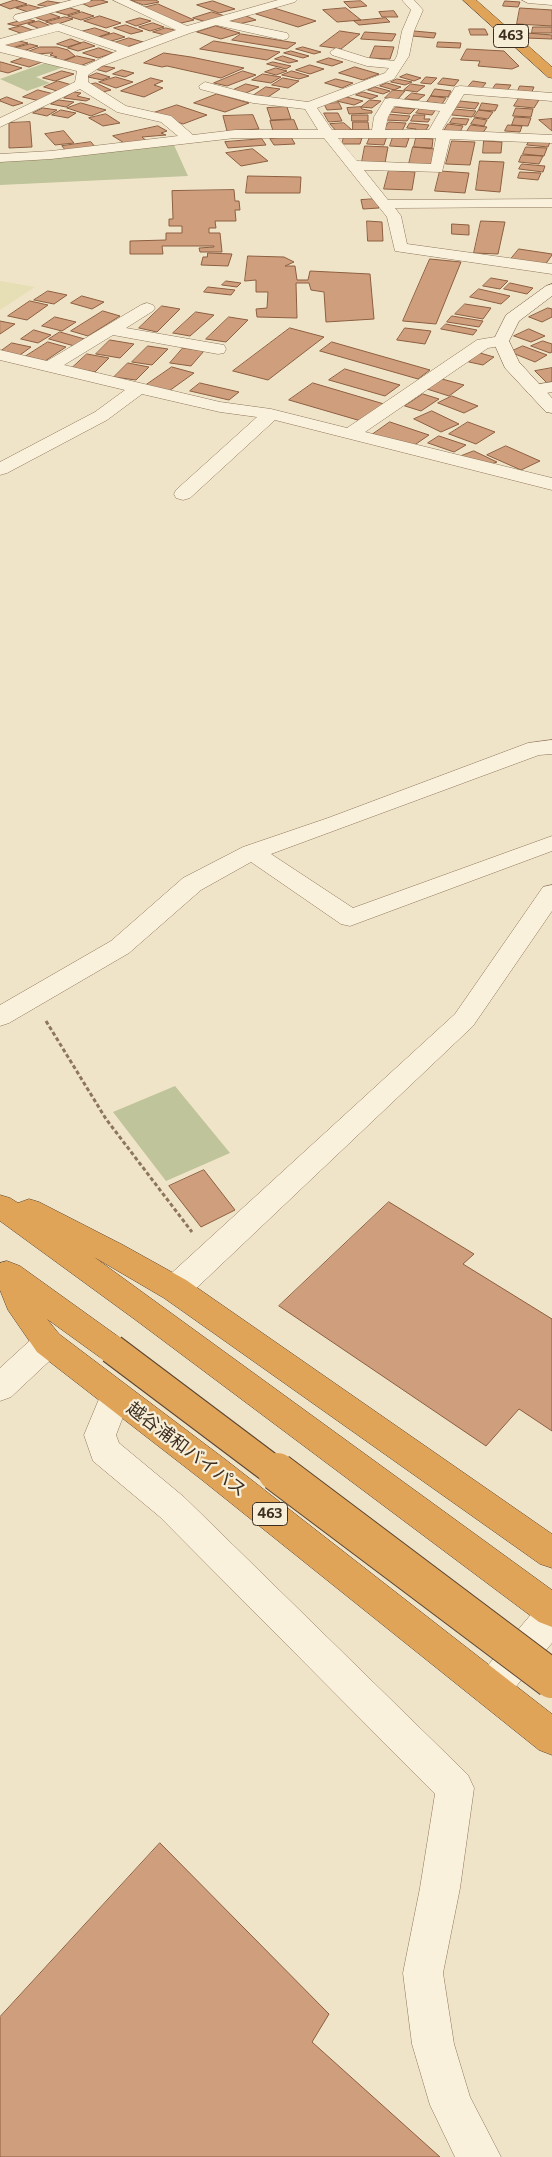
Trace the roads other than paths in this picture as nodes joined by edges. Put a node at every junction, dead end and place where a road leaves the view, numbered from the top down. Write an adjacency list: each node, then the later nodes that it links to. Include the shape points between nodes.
1 (85, 0): 8 (street)
2 (119, 0): 10 (street)
3 (291, 0): 9 (street)
4 (408, 0): 18 (street, via 417,10)
5 (469, 0): 20 (highway, 463)
6 (528, 0): 7 (street)
7 (552, 2)
8 (8, 21)
9 (216, 22): 10 (street); 11 (street)
10 (186, 30): 14 (street)
11 (283, 36)
12 (0, 43): 14 (street, via 58,27)
13 (0, 48): 16 (street)
14 (128, 52): 19 (street)
15 (336, 52): 18 (street, via 367,62)
16 (19, 53): 17 (street); 19 (street)
17 (0, 59)
18 (398, 65): 25 (street, via 390,76)
19 (87, 70): 21 (street, via 82,73)
20 (552, 74)
21 (81, 84): 28 (street); 33 (street, via 122,108 166,119)
22 (205, 86): 25 (street, via 253,99)
23 (515, 94): 24 (street); 26 (street, via 460,90); 27 (street)
24 (552, 97)
25 (309, 106): 29 (street)
26 (448, 108): 30 (street, via 390,102 380,117); 31 (street)
27 (507, 111)
28 (0, 123)
29 (328, 134): 30 (street); 33 (street, via 235,134); 35 (street)
30 (378, 134): 31 (street)
31 (439, 134): 32 (street, via 498,132); 35 (street, via 437,169)
32 (552, 139)
33 (191, 140): 34 (street)
34 (0, 158)
35 (354, 165): 37 (street)
36 (552, 203): 37 (street)
37 (384, 204): 38 (street, via 394,216 400,248)
38 (552, 269)
39 (552, 289): 42 (street, via 512,318)
40 (147, 308): 41 (street)
41 (111, 330): 43 (street); 45 (street)
42 (501, 341): 47 (street, via 511,364); 50 (street, via 483,344)
43 (218, 349)
44 (0, 355): 45 (street)
45 (51, 366): 46 (street)
46 (137, 389): 49 (street); 51 (street, via 101,416)
47 (543, 389): 48 (street)
48 (552, 408)
49 (271, 414): 50 (street); 53 (street)
50 (351, 433): 52 (street)
51 (0, 469)
52 (552, 484)
53 (182, 494)
54 (552, 747): 56 (street, via 536,748)
55 (552, 843): 56 (street, via 350,918)
56 (252, 852): 58 (street, via 192,884 120,947)
57 (552, 893): 62 (street, via 464,1020)
58 (0, 1017)
59 (0, 1197): 62 (highway, via 49,1219)
60 (0, 1206): 67 (highway)
61 (4, 1270): 63 (highway, 越谷浦和バイパス / 463, via 23,1310); 69 (highway, 越谷浦和バイパス / 463, bridge)
62 (175, 1289): 66 (highway)
63 (48, 1343): 64 (street); 65 (highway, 越谷浦和バイパス / 463)
64 (0, 1388)
65 (115, 1396): 70 (highway, 越谷浦和バイパス / 463); 72 (street, via 100,1435 105,1451 172,1507 455,1788 423,1973 433,2044 451,2104)
66 (552, 1553)
67 (552, 1611)
68 (552, 1616): 70 (street)
69 (552, 1679)
70 (491, 1689): 71 (highway, 越谷浦和バイパス / 463)
71 (552, 1737)
72 (480, 2157)

